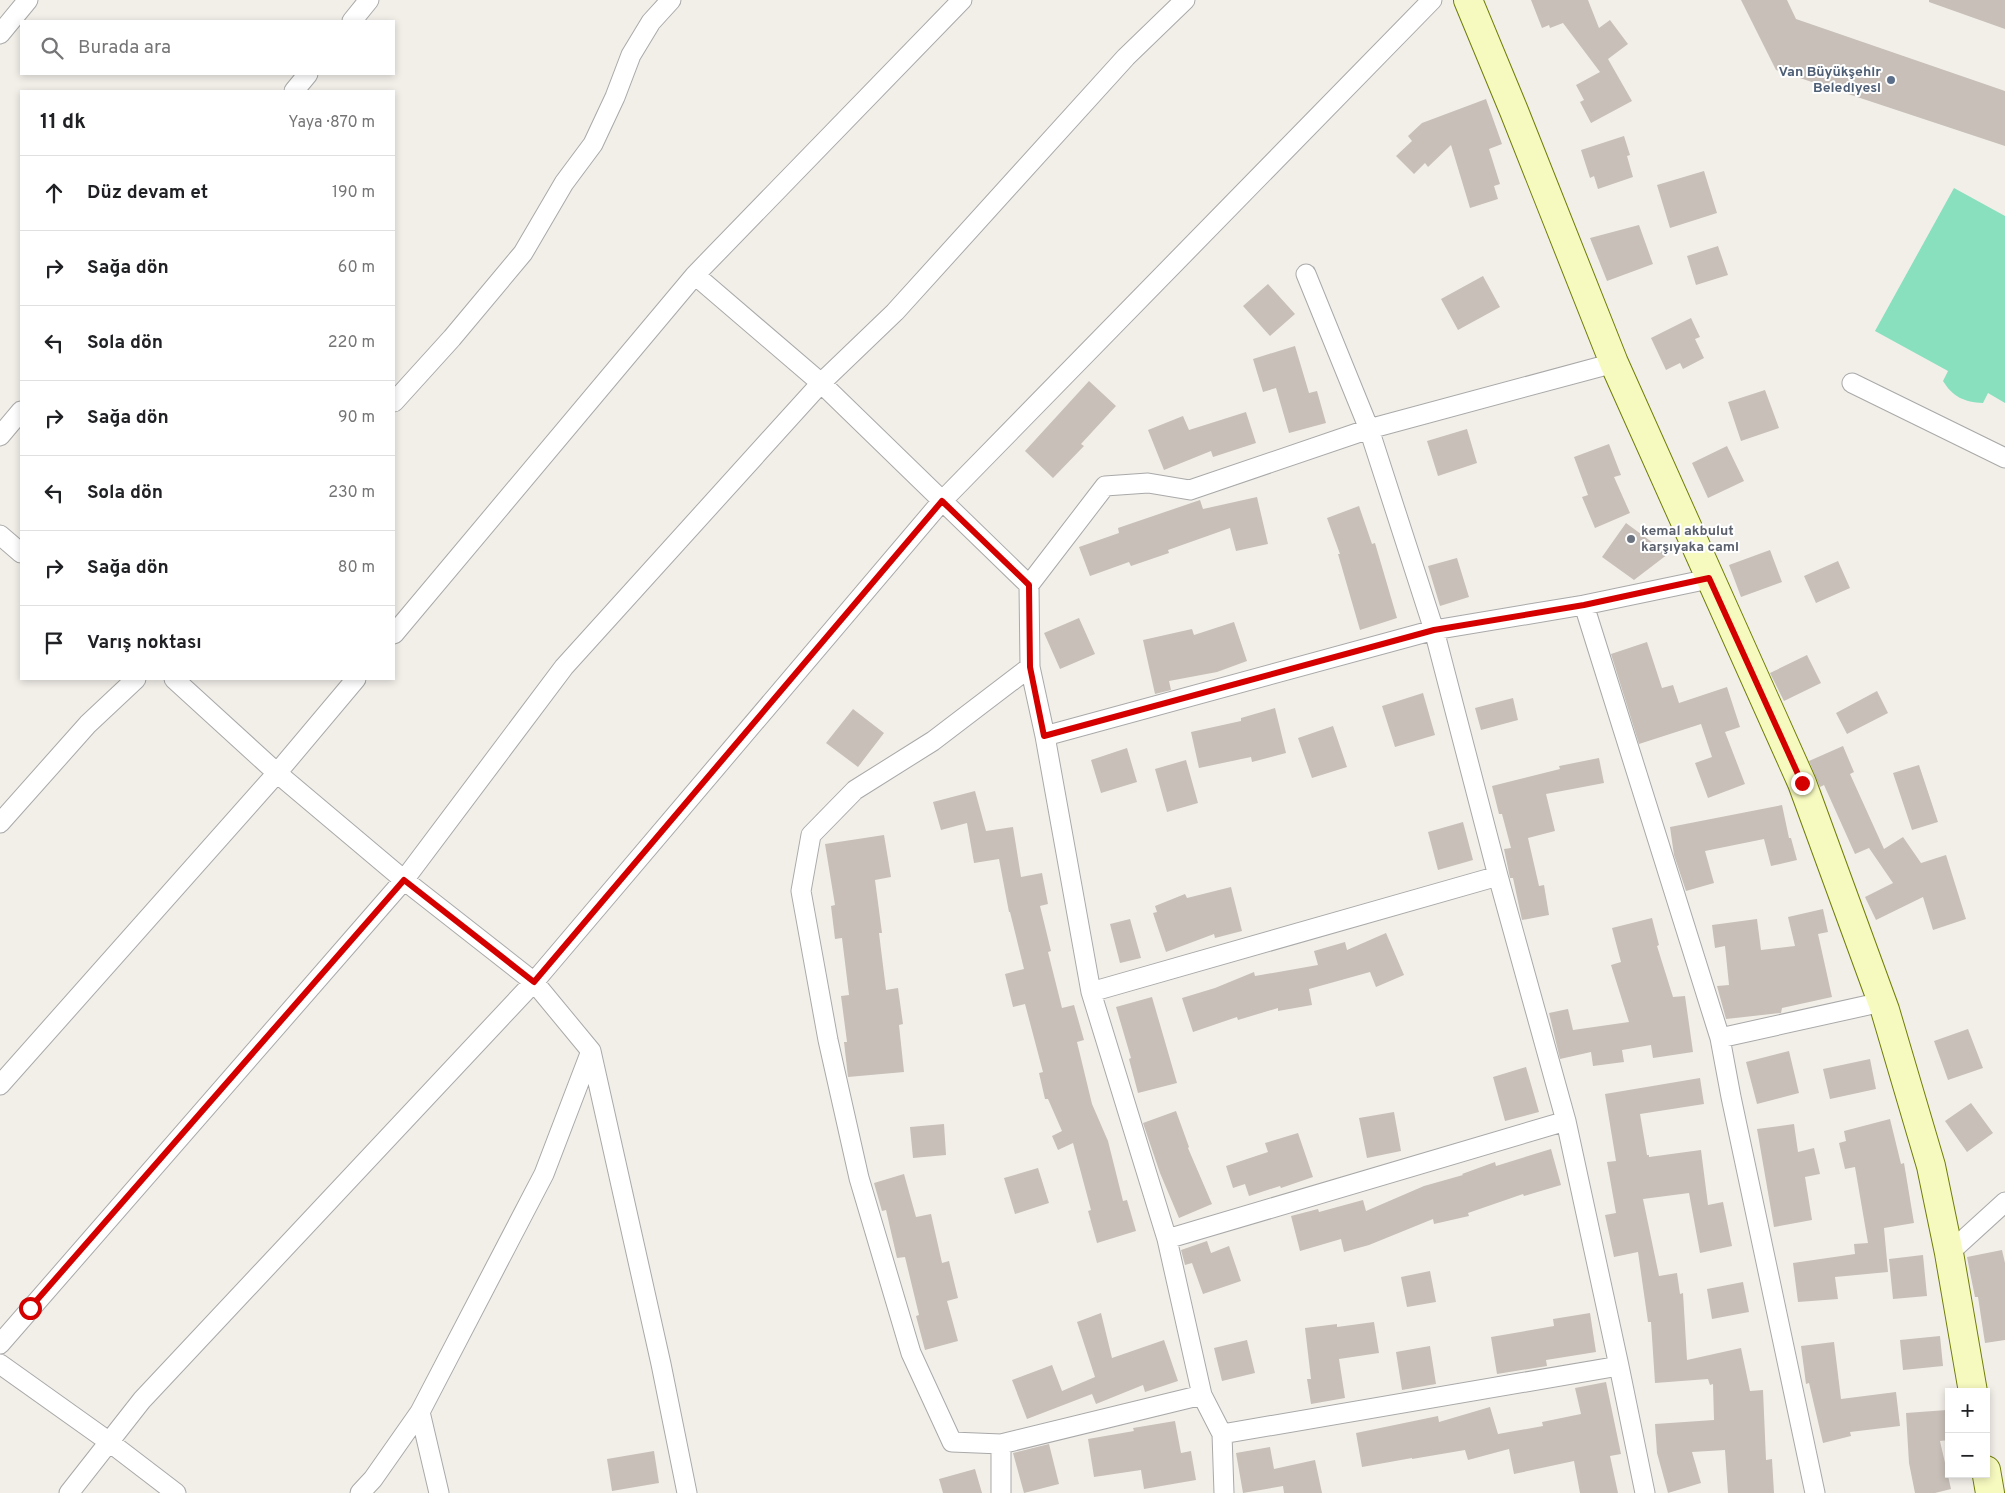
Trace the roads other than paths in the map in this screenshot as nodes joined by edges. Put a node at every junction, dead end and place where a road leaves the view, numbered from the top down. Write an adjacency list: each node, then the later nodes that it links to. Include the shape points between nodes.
1 (28, 0): 9 (street)
2 (369, 0): 8 (street)
3 (670, 0): 17 (street, via 651,22 631,55 593,144 564,183 523,253)
4 (962, 0): 13 (street)
5 (1185, 0): 15 (street, via 1126,57 895,312)
6 (1432, 0): 22 (street)
7 (1468, 0): 14 (street)
8 (353, 20)
9 (0, 34)
10 (307, 75): 11 (street)
11 (295, 90)
12 (1306, 274): 19 (street)
13 (696, 275): 15 (street); 29 (street)
14 (1614, 363): 19 (street); 25 (street)
15 (821, 383): 22 (street); 38 (street, via 564,667)
16 (1852, 383): 21 (street)
17 (395, 401)
18 (20, 412): 20 (street)
19 (1370, 429): 26 (street, via 1190,490 1148,484 1105,486); 28 (street)
20 (0, 436)
21 (2005, 458)
22 (942, 501): 26 (street); 39 (street)
23 (0, 535): 24 (street)
24 (20, 551)
25 (1709, 578): 27 (street); 41 (street, via 1802,783)
26 (1029, 585): 30 (street)
27 (1584, 605): 28 (street); 42 (street)
28 (1434, 630): 34 (street); 37 (street)
29 (395, 633)
30 (1030, 667): 34 (street); 57 (street, via 933,741 855,790 811,835 800,891 828,1040 859,1178 912,1353 952,1442)
31 (135, 680): 36 (street, via 88,724)
32 (175, 680): 35 (street)
33 (355, 680): 35 (street)
34 (1044, 736): 40 (street)
35 (277, 773): 38 (street); 44 (street)
36 (0, 823)
37 (1498, 876): 40 (street); 45 (street)
38 (404, 880): 39 (street); 49 (street)
39 (534, 982): 43 (street); 56 (street, via 142,1400)
40 (1091, 992): 47 (street)
41 (1882, 1002): 42 (street); 48 (street, via 1931,1166)
42 (1720, 1038): 67 (street)
43 (591, 1052): 54 (street, via 544,1174); 63 (street)
44 (0, 1085)
45 (1566, 1121): 47 (street); 51 (street)
46 (2005, 1202): 48 (street)
47 (1167, 1239): 53 (street)
48 (1949, 1253): 52 (street)
49 (0, 1344)
50 (0, 1364): 56 (street)
51 (1619, 1366): 55 (street); 66 (street)
52 (1972, 1388)
53 (1202, 1395): 55 (street); 57 (street)
54 (420, 1412): 61 (street); 62 (street)
55 (1222, 1434): 65 (street)
56 (108, 1441): 59 (street); 60 (street)
57 (1000, 1444): 64 (street)
58 (1987, 1478): 68 (street)
59 (69, 1493)
60 (176, 1493)
61 (360, 1493)
62 (439, 1493)
63 (687, 1493)
64 (1001, 1493)
65 (1224, 1493)
66 (1645, 1493)
67 (1815, 1493)
68 (1990, 1493)

